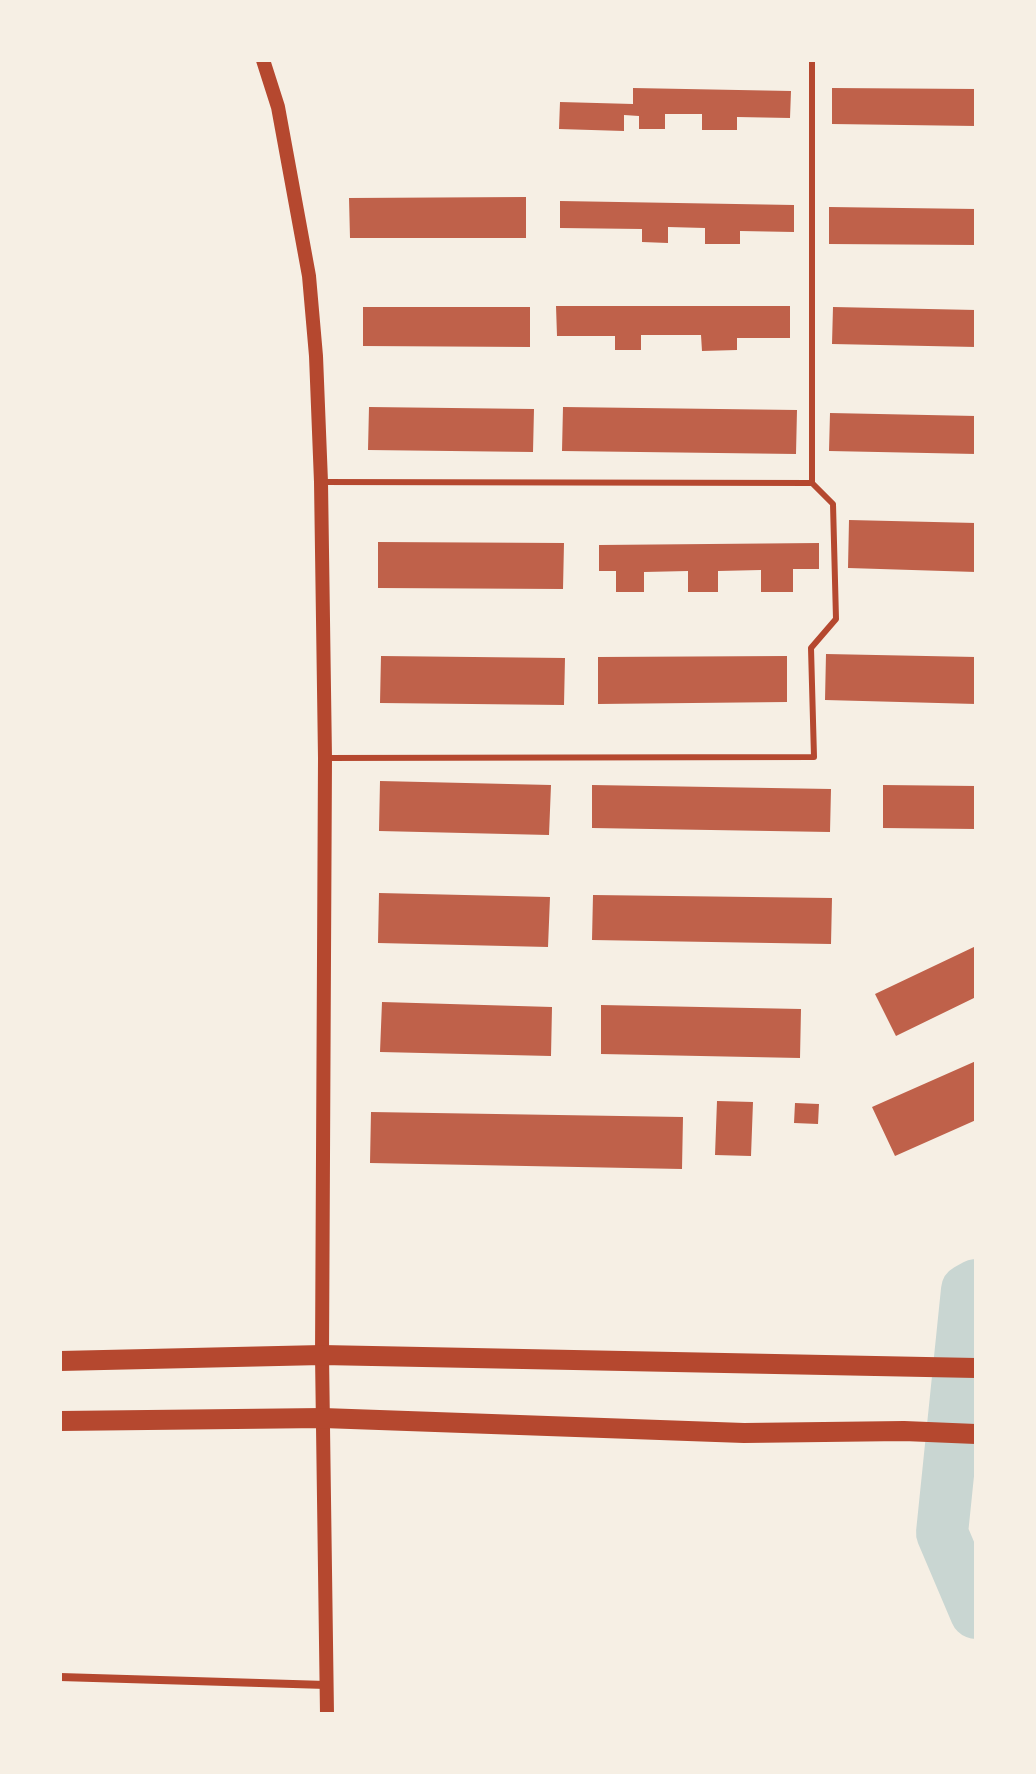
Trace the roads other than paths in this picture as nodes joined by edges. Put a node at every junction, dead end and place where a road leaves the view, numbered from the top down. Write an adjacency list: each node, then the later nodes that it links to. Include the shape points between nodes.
1 (263, 60): 3 (street, via 278,107 309,276)
2 (812, 60): 4 (lane)
3 (321, 482): 4 (lane); 5 (street)
4 (812, 483): 5 (lane, via 833,504 836,619 811,648 814,757)
5 (325, 758): 6 (street)
6 (322, 1355): 7 (main road); 8 (main road); 9 (street)
7 (60, 1361)
8 (976, 1368)
9 (323, 1418): 10 (main road); 11 (main road, via 744,1433); 13 (street)
10 (60, 1421)
11 (976, 1434)
12 (60, 1677): 13 (street)
13 (326, 1685): 14 (street)
14 (327, 1714)

